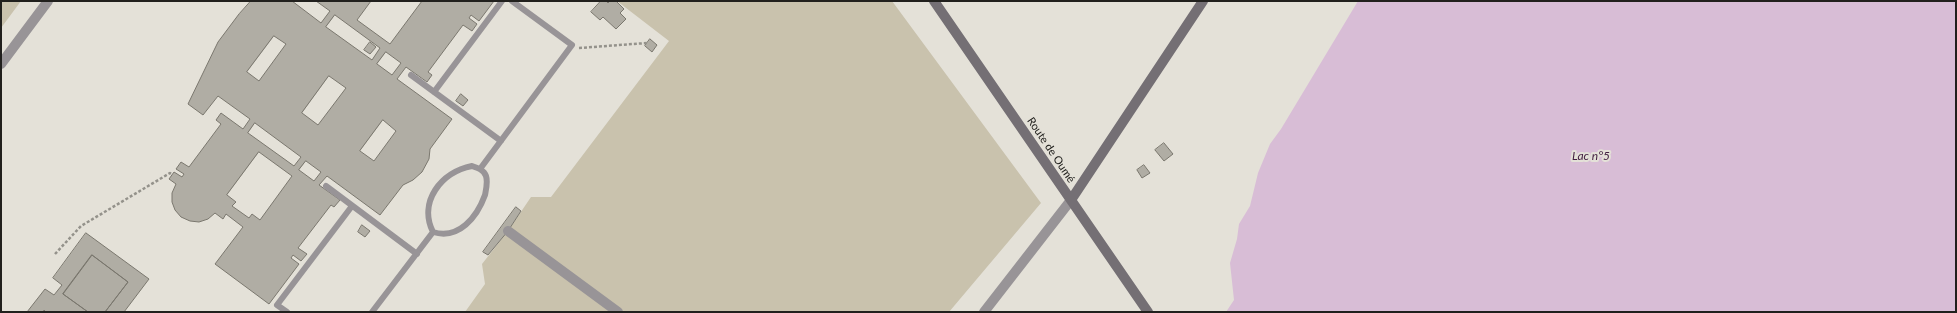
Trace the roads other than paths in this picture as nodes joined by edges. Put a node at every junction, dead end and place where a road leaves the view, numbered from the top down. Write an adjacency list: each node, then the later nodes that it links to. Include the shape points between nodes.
1 (48, 1): 6 (street)
2 (502, 1): 8 (lane)
3 (512, 1): 9 (lane, via 572,45)
4 (934, 1): 12 (main road, Route de Oumé)
5 (1203, 1): 12 (main road)
6 (1, 64)
7 (411, 75): 8 (lane)
8 (434, 92): 9 (lane)
9 (501, 141): 10 (lane)
10 (480, 169): 15 (lane, via 472,166 458,168 438,185 428,210 428,222); 15 (lane, via 486,176 487,189 478,212 457,231 443,235)
11 (326, 186): 13 (lane)
12 (1071, 200): 20 (street); 21 (main road, Route de Oumé)
13 (352, 206): 16 (lane); 17 (lane, via 277,305)
14 (508, 231): 19 (street)
15 (433, 232): 16 (lane)
16 (417, 254): 18 (lane)
17 (287, 312)
18 (372, 312)
19 (618, 312)
20 (984, 312)
21 (1148, 312)

